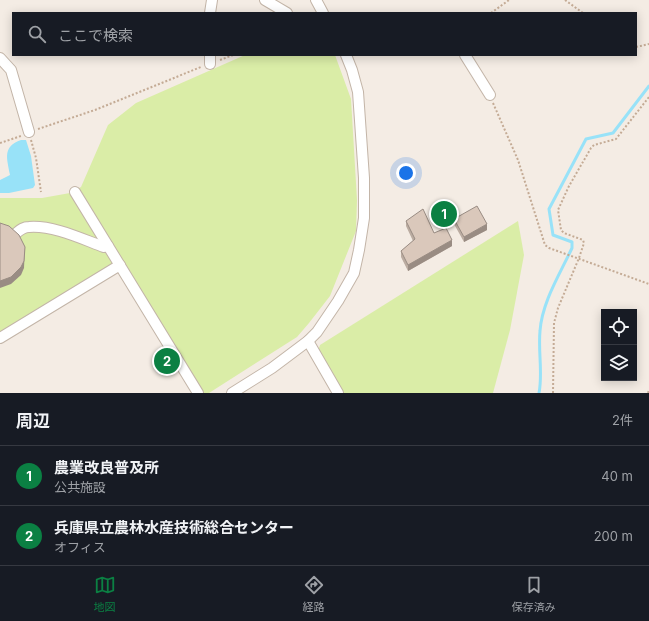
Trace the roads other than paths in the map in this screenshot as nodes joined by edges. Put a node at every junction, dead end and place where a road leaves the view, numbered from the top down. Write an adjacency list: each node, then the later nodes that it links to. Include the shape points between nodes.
1 (212, 0): 4 (street)
2 (265, 0): 5 (street)
3 (316, 0): 6 (street)
4 (210, 12)
5 (286, 12)
6 (322, 12)
7 (346, 56): 17 (street, via 358,92 364,178 363,224 354,273 317,332)
8 (466, 56): 10 (street)
9 (0, 58): 11 (street, via 11,70)
10 (490, 95)
11 (30, 132)
12 (75, 192): 14 (street)
13 (15, 234): 14 (street, via 28,227 44,227 104,247)
14 (108, 246): 15 (street)
15 (120, 265): 16 (street); 18 (street)
16 (0, 338)
17 (308, 340): 19 (street, via 272,368); 20 (street)
18 (198, 393)
19 (232, 393)
20 (338, 393)

